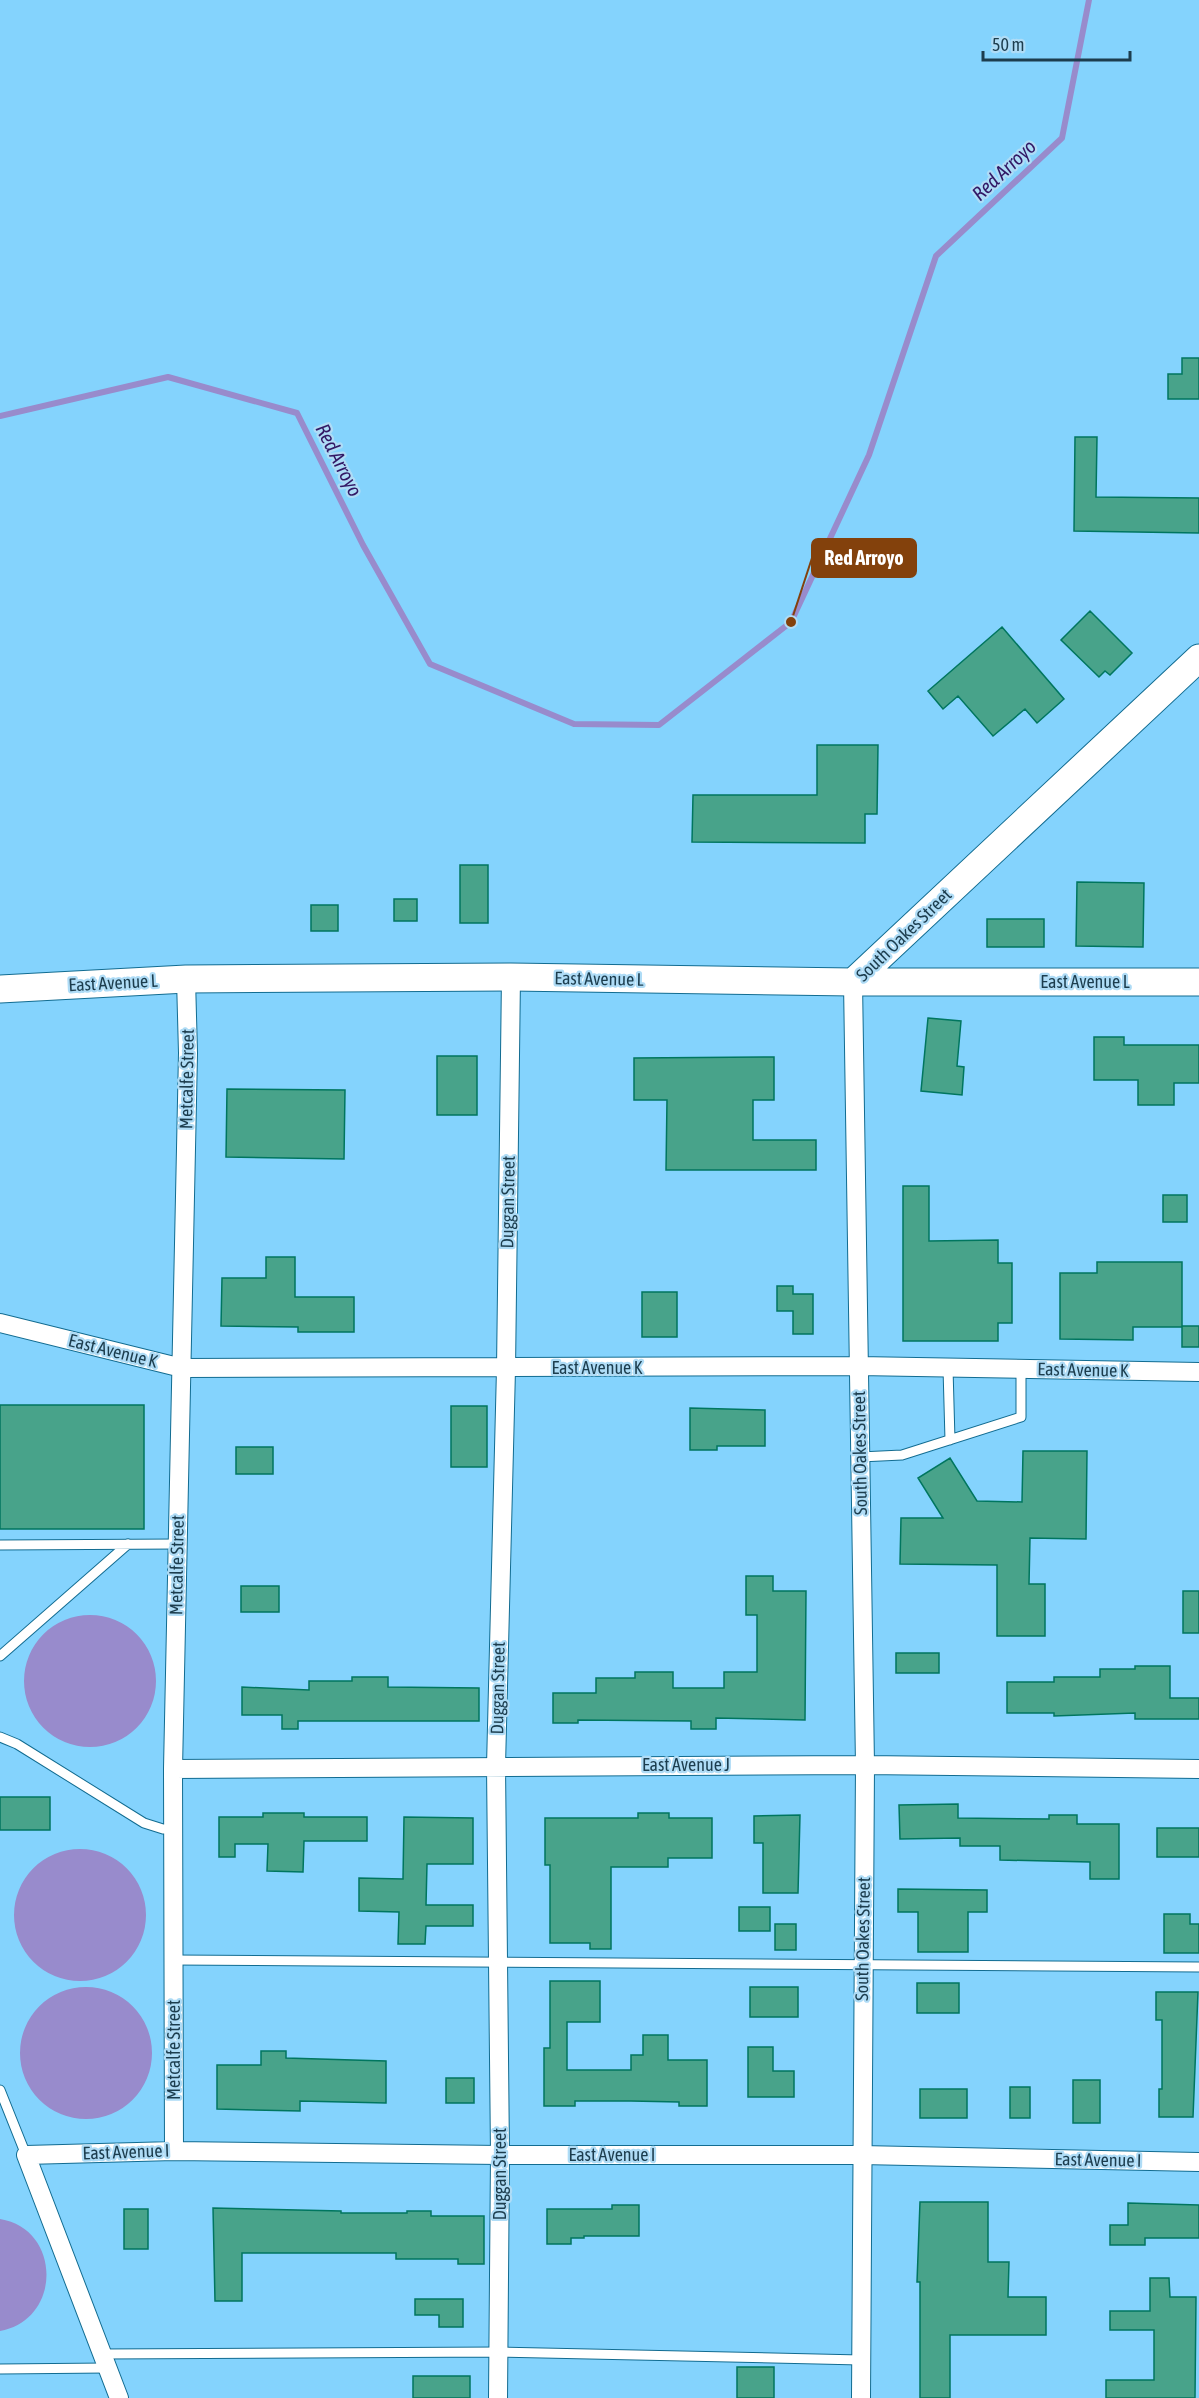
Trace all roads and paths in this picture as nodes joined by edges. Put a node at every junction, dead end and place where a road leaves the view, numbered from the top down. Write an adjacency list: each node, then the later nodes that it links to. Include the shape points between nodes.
1 (1199, 657): 4 (main road, South Oakes Street)
2 (511, 977): 3 (main road, East Avenue L); 4 (main road, East Avenue L); 11 (street, Duggan Street)
3 (186, 979): 6 (main road, East Avenue L); 9 (street, Metcalfe Street)
4 (853, 982): 5 (main road, East Avenue L); 8 (street, South Oakes Street)
5 (1199, 982)
6 (0, 989)
7 (0, 1323): 9 (street, East Avenue K)
8 (859, 1366): 10 (street, East Avenue K); 11 (street, East Avenue K); 15 (street, South Oakes Street)
9 (182, 1368): 11 (street, East Avenue K); 17 (street, Metcalfe Street)
10 (948, 1368): 12 (street, East Avenue K); 14 (lane)
11 (506, 1369): 22 (street, Duggan Street)
12 (1021, 1369): 13 (street, East Avenue K); 14 (lane, via 1021,1417)
13 (1199, 1372)
14 (950, 1440): 15 (lane, via 902,1455)
15 (860, 1457): 21 (street, South Oakes Street)
16 (128, 1544): 17 (lane); 18 (lane); 19 (lane)
17 (178, 1544): 23 (street, Metcalfe Street)
18 (0, 1545)
19 (0, 1656)
20 (0, 1737): 25 (lane, via 144,1823 163,1830)
21 (865, 1765): 22 (street, East Avenue J); 24 (street, East Avenue J); 28 (street, South Oakes Street)
22 (496, 1766): 23 (street, East Avenue J); 27 (street, Duggan Street)
23 (173, 1768): 25 (street, Metcalfe Street)
24 (1199, 1769)
25 (173, 1829): 26 (street, Metcalfe Street)
26 (173, 1960): 27 (lane); 31 (street, Metcalfe Street)
27 (498, 1962): 28 (lane); 34 (street, Duggan Street)
28 (863, 1963): 29 (lane); 32 (street, South Oakes Street)
29 (1199, 1967)
30 (0, 2090): 33 (lane)
31 (174, 2151): 33 (street, East Avenue I); 34 (street, East Avenue I)
32 (861, 2154): 34 (street, East Avenue I); 35 (street, East Avenue I); 37 (street, South Oakes Street)
33 (26, 2155): 38 (street)
34 (500, 2155): 36 (street, Duggan Street)
35 (1199, 2162)
36 (499, 2352): 37 (lane); 38 (lane); 41 (street, Duggan Street)
37 (861, 2360): 42 (street, South Oakes Street)
38 (105, 2361): 39 (lane); 40 (street)
39 (0, 2369)
40 (119, 2398)
41 (498, 2398)
42 (861, 2398)

